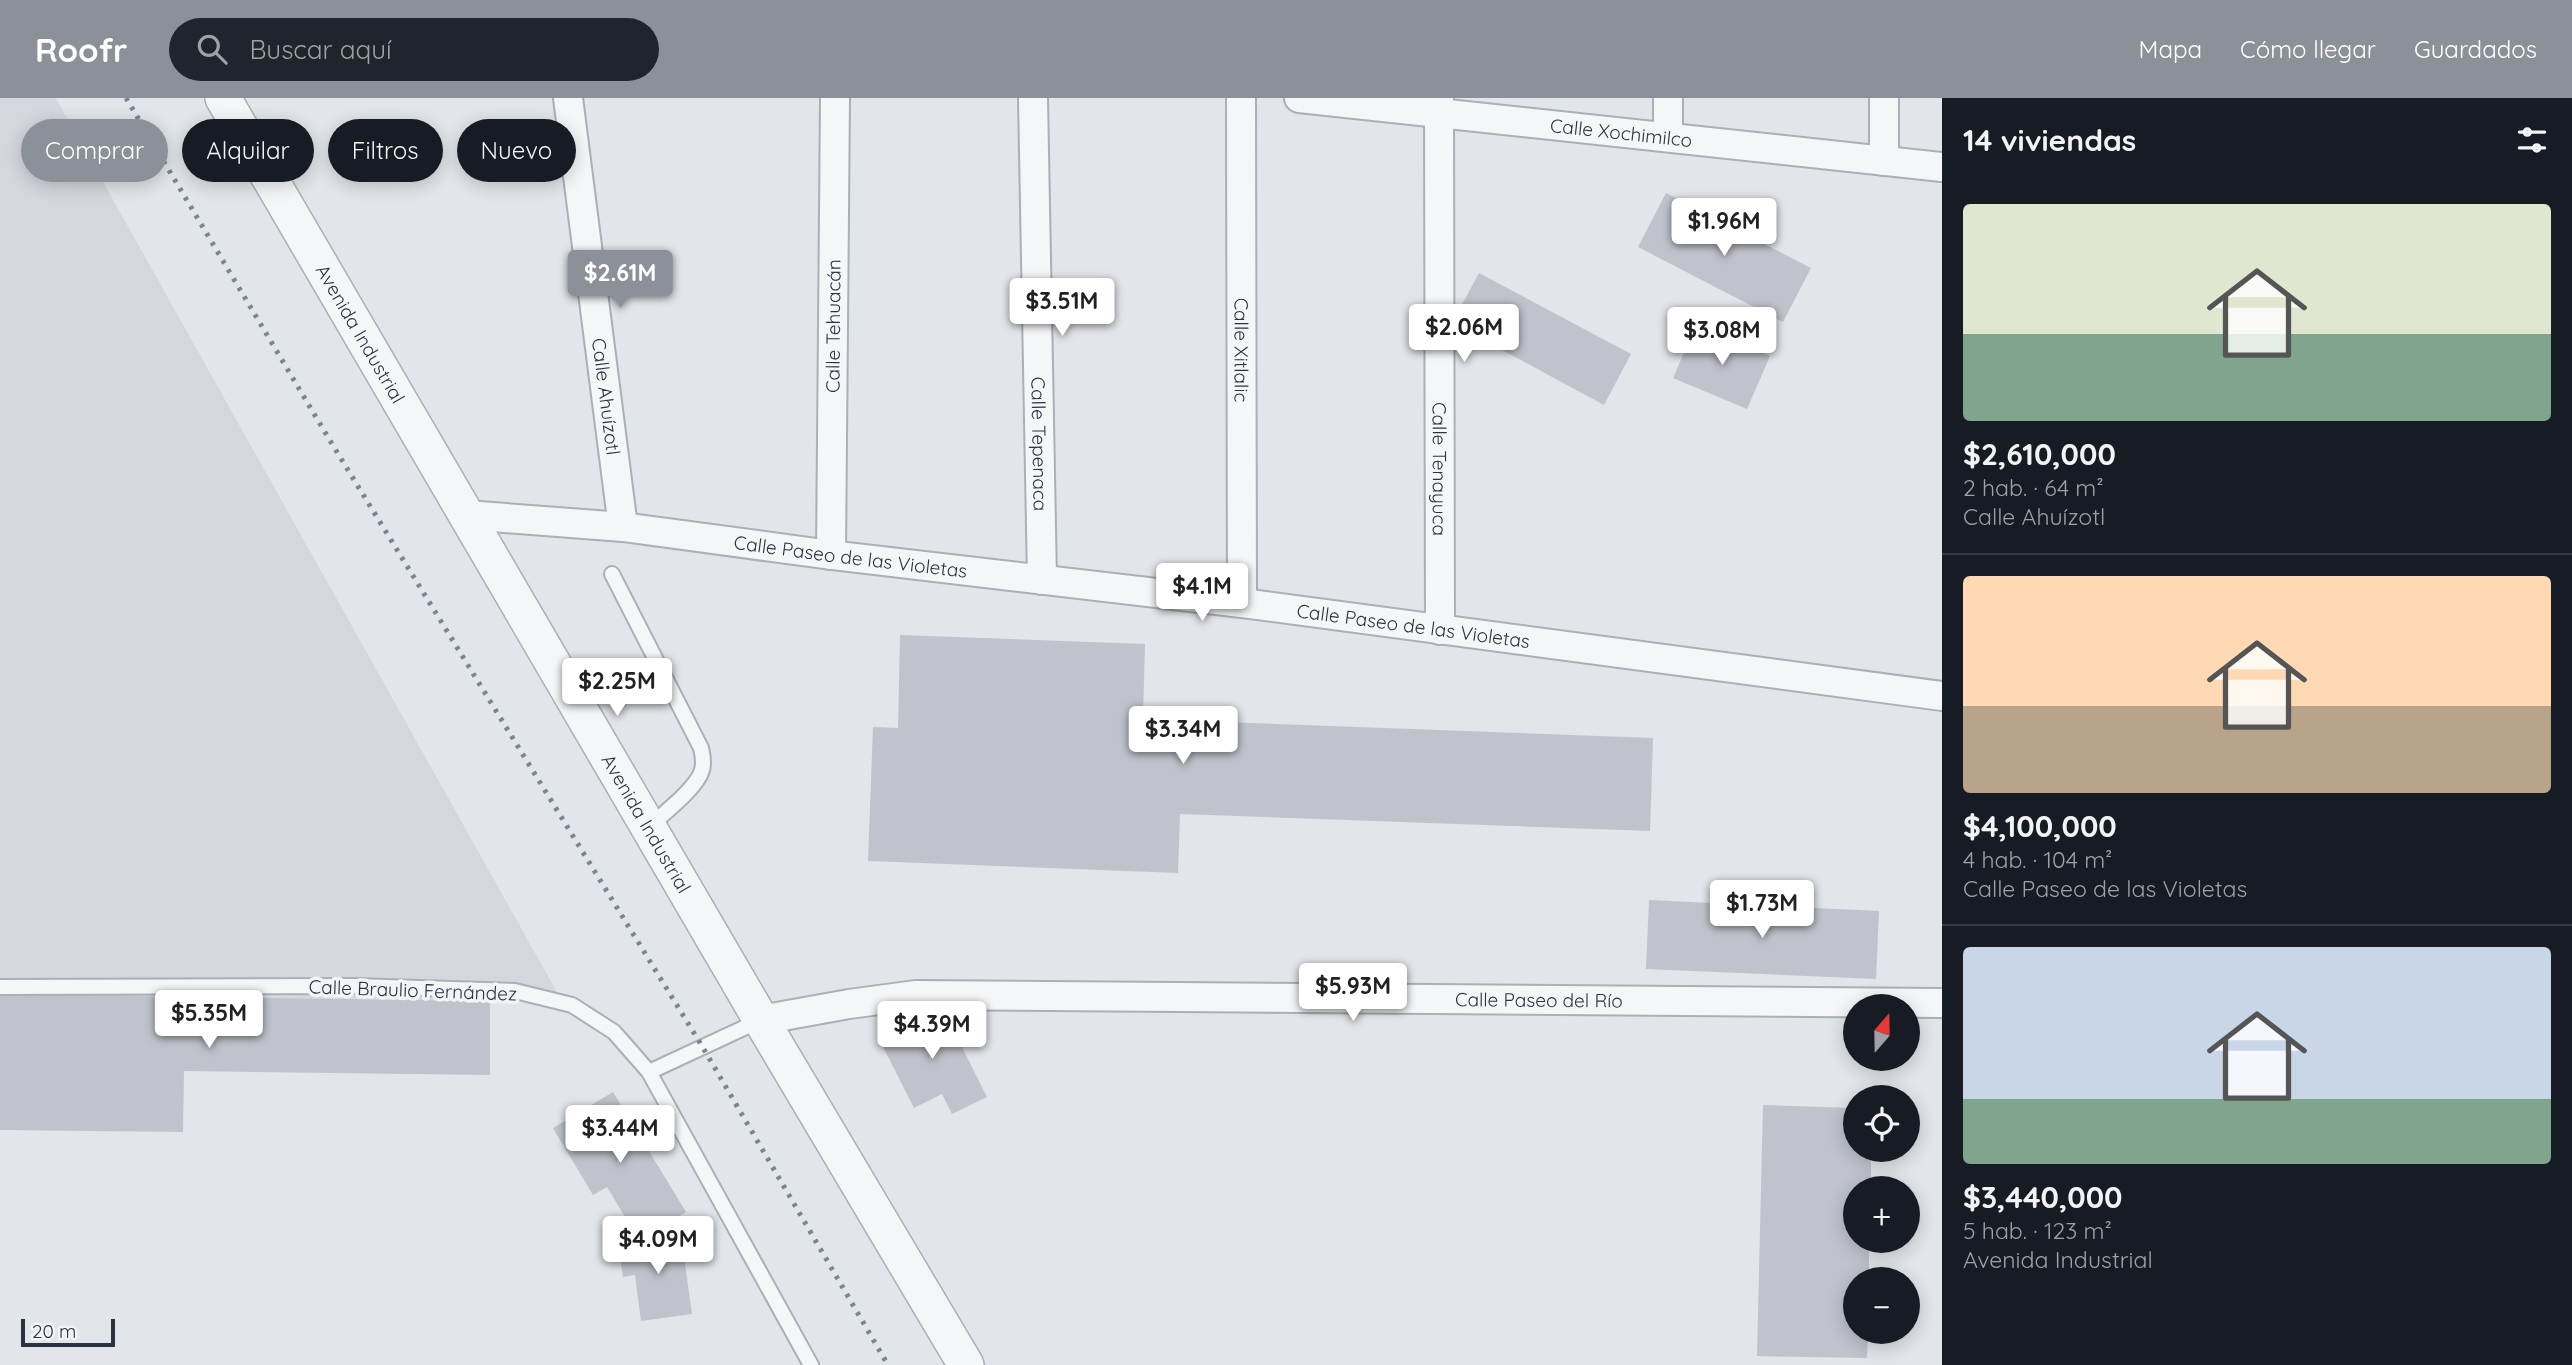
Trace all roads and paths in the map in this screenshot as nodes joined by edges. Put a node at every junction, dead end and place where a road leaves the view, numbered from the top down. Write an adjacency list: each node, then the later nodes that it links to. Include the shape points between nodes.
1 (223, 98): 13 (street, Avenida Industrial)
2 (568, 98): 14 (street, Calle Ahuízotl)
3 (835, 98): 15 (street, Calle Tehuacán)
4 (1033, 98): 17 (street, Calle Tepenaca)
5 (1241, 98): 18 (street, Calle Xitlalic)
6 (1299, 98): 9 (street, Calle Xochimilco)
7 (1668, 98): 10 (street)
8 (1884, 98): 11 (street)
9 (1439, 105): 10 (street, Calle Xochimilco); 19 (street, Calle Tenayuca)
10 (1668, 137): 11 (street, Calle Xochimilco)
11 (1884, 161): 12 (street, Calle Xochimilco)
12 (1942, 167)
13 (466, 515): 14 (street, Calle Paseo de las Violetas); 21 (street, Avenida Industrial)
14 (623, 527): 15 (street, Calle Paseo de las Violetas)
15 (831, 555): 17 (street, Calle Paseo de las Violetas)
16 (612, 574): 21 (lane, via 704,760 696,782)
17 (1042, 580): 18 (street, Calle Paseo de las Violetas)
18 (1242, 603): 19 (street, Calle Paseo de las Violetas)
19 (1440, 630): 20 (street, Calle Paseo de las Violetas)
20 (1942, 696)
21 (649, 827): 24 (street, Avenida Industrial)
22 (0, 987): 25 (lane, Calle Braulio Fernández, via 366,986 515,991 572,1005 614,1032)
23 (1942, 1003): 24 (street, Calle Paseo del Río, via 916,995)
24 (761, 1020): 25 (lane); 27 (street, Avenida Industrial)
25 (649, 1072): 26 (lane, Calle Braulio Fernández)
26 (811, 1365)
27 (966, 1365)

